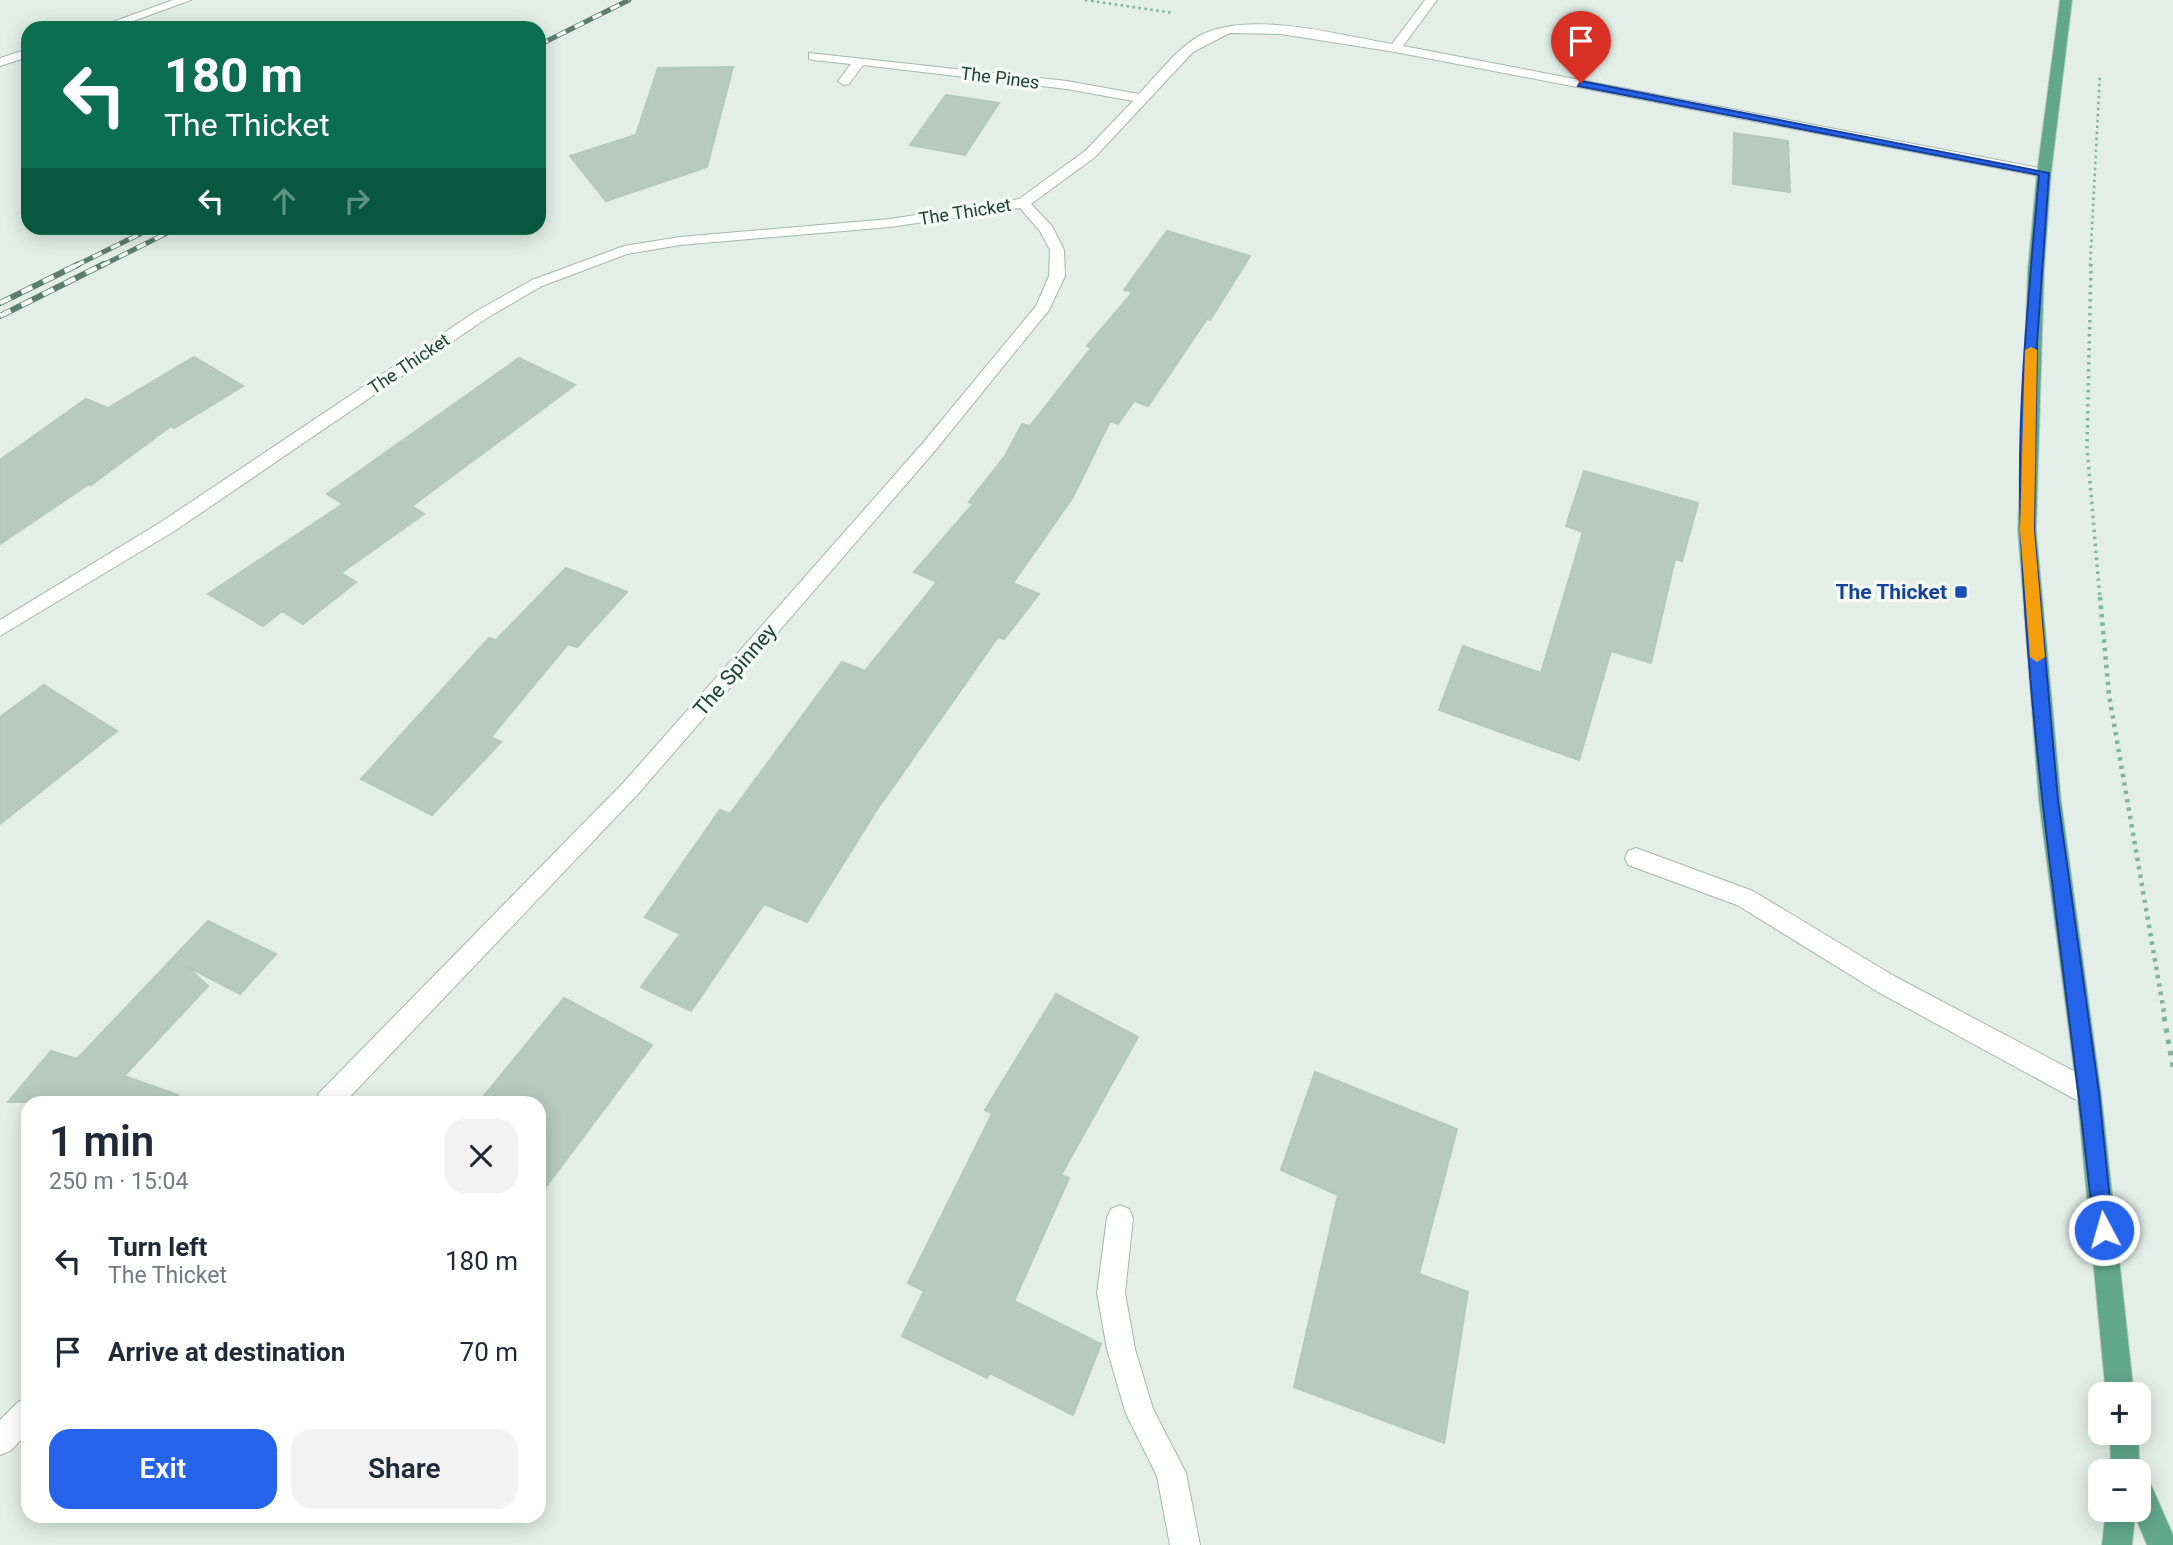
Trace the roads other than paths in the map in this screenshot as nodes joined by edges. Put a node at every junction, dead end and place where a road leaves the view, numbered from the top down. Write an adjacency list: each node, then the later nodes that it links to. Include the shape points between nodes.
1 (186, 0): 4 (street)
2 (1430, 0): 5 (street)
3 (2066, 0): 12 (main road)
4 (123, 21)
5 (1395, 48): 11 (street, The Thicket, via 1281,30 1228,29 1189,49); 12 (street, The Thicket)
6 (21, 54): 9 (street)
7 (813, 56): 8 (street, The Pines)
8 (860, 61): 10 (street); 11 (street, The Pines)
9 (0, 62)
10 (844, 81)
11 (1139, 98): 13 (street, The Thicket, via 1090,154)
12 (2044, 173): 16 (main road, via 2031,344 2027,530 2050,800)
13 (1023, 203): 14 (street, The Thicket, via 890,223 624,250 537,283 481,315 167,527); 17 (street, The Spinney, via 1047,229 1057,250 1057,276 1043,307 928,448 631,788)
14 (0, 629)
15 (1636, 858): 16 (street, via 1745,898 1886,984)
16 (2089, 1093): 19 (main road)
17 (334, 1096)
18 (1120, 1218): 24 (street, via 1111,1293 1121,1349 1140,1414 1171,1473)
19 (2119, 1382)
20 (21, 1419): 21 (street)
21 (0, 1441)
22 (2151, 1519): 26 (main road)
23 (2120, 1522): 25 (main road)
24 (1185, 1545)
25 (2118, 1545)
26 (2162, 1545)

